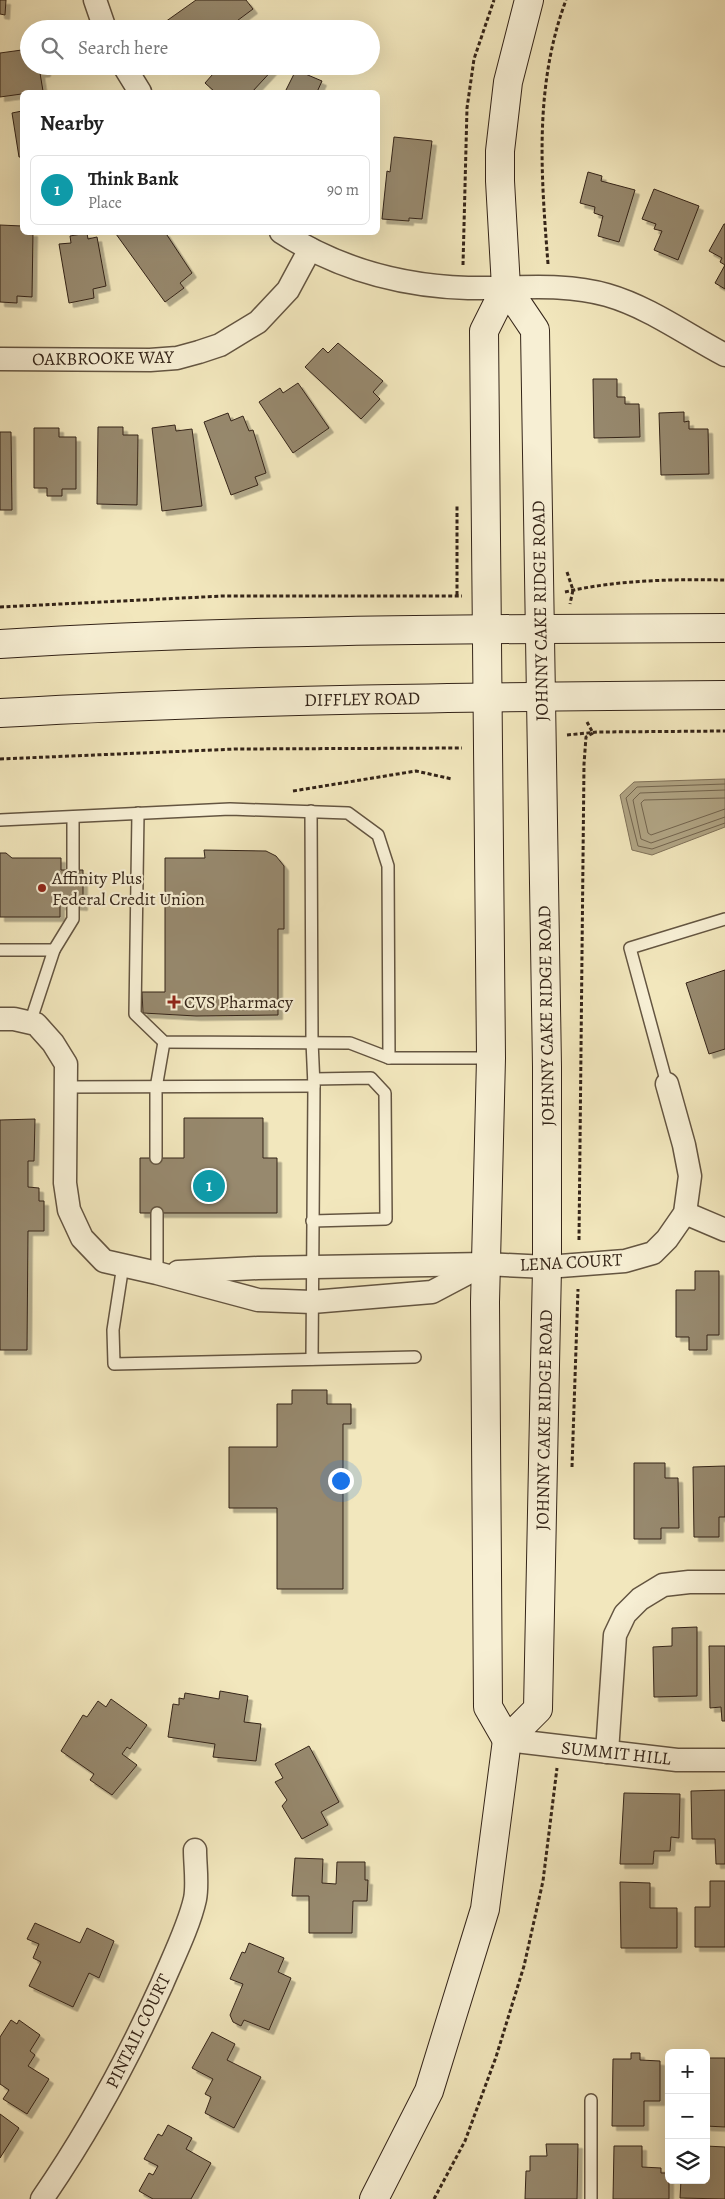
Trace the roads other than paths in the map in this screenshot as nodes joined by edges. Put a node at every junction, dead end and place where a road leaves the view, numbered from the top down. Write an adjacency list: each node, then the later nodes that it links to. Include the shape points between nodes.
1 (95, 0): 3 (street)
2 (529, 0): 8 (street, via 508,82 500,151)
3 (102, 20)
4 (130, 75): 5 (street)
5 (139, 90)
6 (286, 235): 7 (street)
7 (310, 249): 8 (street, via 386,278 467,288); 10 (street, OAKBROOKE WAY, via 288,290 258,322 220,345 177,358 150,360)
8 (506, 287): 9 (street, via 576,289 607,295 637,306); 12 (street, via 484,331); 13 (street, JOHNNY CAKE RIDGE ROAD, via 535,330)
9 (725, 355)
10 (0, 359)
11 (725, 628): 13 (street)
12 (487, 629): 13 (street); 14 (street, via 133,635); 17 (street)
13 (541, 629): 16 (street, JOHNNY CAKE RIDGE ROAD)
14 (0, 644)
15 (725, 695): 16 (street, DIFFLEY ROAD)
16 (542, 696): 17 (street, DIFFLEY ROAD); 45 (street, JOHNNY CAKE RIDGE ROAD)
17 (488, 697): 18 (street, DIFFLEY ROAD, via 134,705); 33 (street)
18 (0, 713)
19 (311, 811): 20 (lane, via 230,809); 30 (lane); 32 (lane, via 348,813 378,835 388,866)
20 (138, 813): 21 (lane); 31 (lane, via 135,1014)
21 (72, 817): 22 (lane); 23 (lane)
22 (0, 820)
23 (73, 870)
24 (73, 906): 27 (lane, via 73,919)
25 (725, 920): 35 (lane, via 630,948)
26 (0, 950): 27 (lane)
27 (54, 950): 29 (lane)
28 (0, 1019): 29 (street)
29 (30, 1023): 36 (street, via 36,1024 53,1042 66,1064)
30 (312, 1041): 31 (lane); 32 (lane, via 350,1043); 34 (lane)
31 (164, 1042): 37 (lane)
32 (389, 1058): 33 (lane)
33 (491, 1058): 43 (street)
34 (314, 1082): 37 (lane); 41 (lane); 41 (lane, via 371,1078 385,1093 386,1219)
35 (666, 1084): 40 (street, LENA COURT, via 690,1176)
36 (65, 1088): 37 (lane); 44 (street, via 65,1183 69,1210 82,1238 104,1261)
37 (156, 1088): 38 (lane)
38 (156, 1158)
39 (157, 1213): 47 (lane)
40 (685, 1213): 42 (street); 45 (street, LENA COURT, via 653,1253 624,1261)
41 (312, 1220): 46 (lane)
42 (725, 1230)
43 (485, 1264): 45 (street, LENA COURT); 46 (street, LENA COURT); 48 (street, via 432,1292); 52 (street, via 488,1707)
44 (123, 1266): 47 (street); 50 (lane, via 113,1330 114,1364)
45 (547, 1267): 52 (street, JOHNNY CAKE RIDGE ROAD, via 538,1709)
46 (312, 1268): 47 (street, LENA COURT); 48 (lane)
47 (157, 1272): 48 (street, via 258,1300)
48 (312, 1302): 50 (lane)
49 (415, 1357): 50 (lane)
50 (312, 1360)
51 (725, 1582): 53 (street, via 663,1585 624,1614 615,1635)
52 (507, 1740): 53 (street, SUMMIT HILL); 58 (street, via 485,1909 429,2091)
53 (607, 1752): 54 (street, SUMMIT HILL, via 677,1760)
54 (725, 1760)
55 (195, 1850): 57 (street, PINTAIL COURT, via 195,1898 175,1955 110,2092)
56 (591, 2100): 59 (lane)
57 (42, 2199)
58 (374, 2199)
59 (591, 2199)

